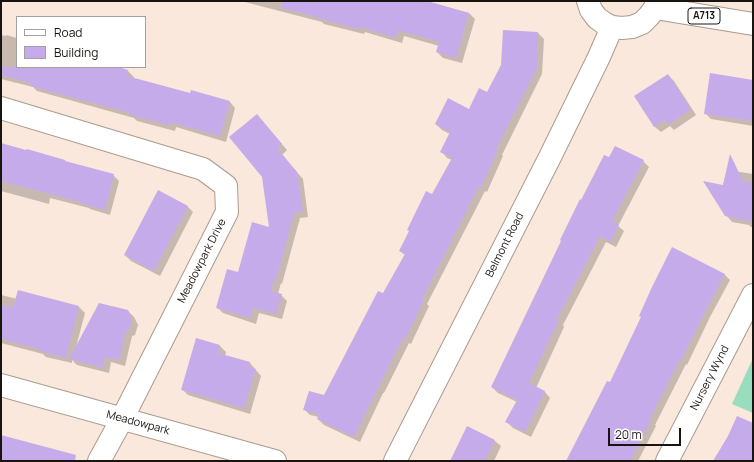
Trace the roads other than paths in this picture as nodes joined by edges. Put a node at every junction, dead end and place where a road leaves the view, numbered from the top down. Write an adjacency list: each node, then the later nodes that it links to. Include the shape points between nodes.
1 (588, 1): 4 (street, via 597,18)
2 (656, 4): 3 (street, A713); 4 (street, A713, via 642,23 632,27)
3 (753, 24)
4 (612, 27): 11 (street, Belmont Road, via 550,157)
5 (1, 108): 8 (street, Meadowpark Drive, via 203,169 226,186 227,212)
6 (753, 295): 12 (street, Nursery Wynd)
7 (1, 385): 8 (street, Meadowpark)
8 (122, 419): 9 (street); 10 (street, Meadowpark)
9 (99, 461)
10 (275, 461)
11 (395, 461)
12 (667, 461)

